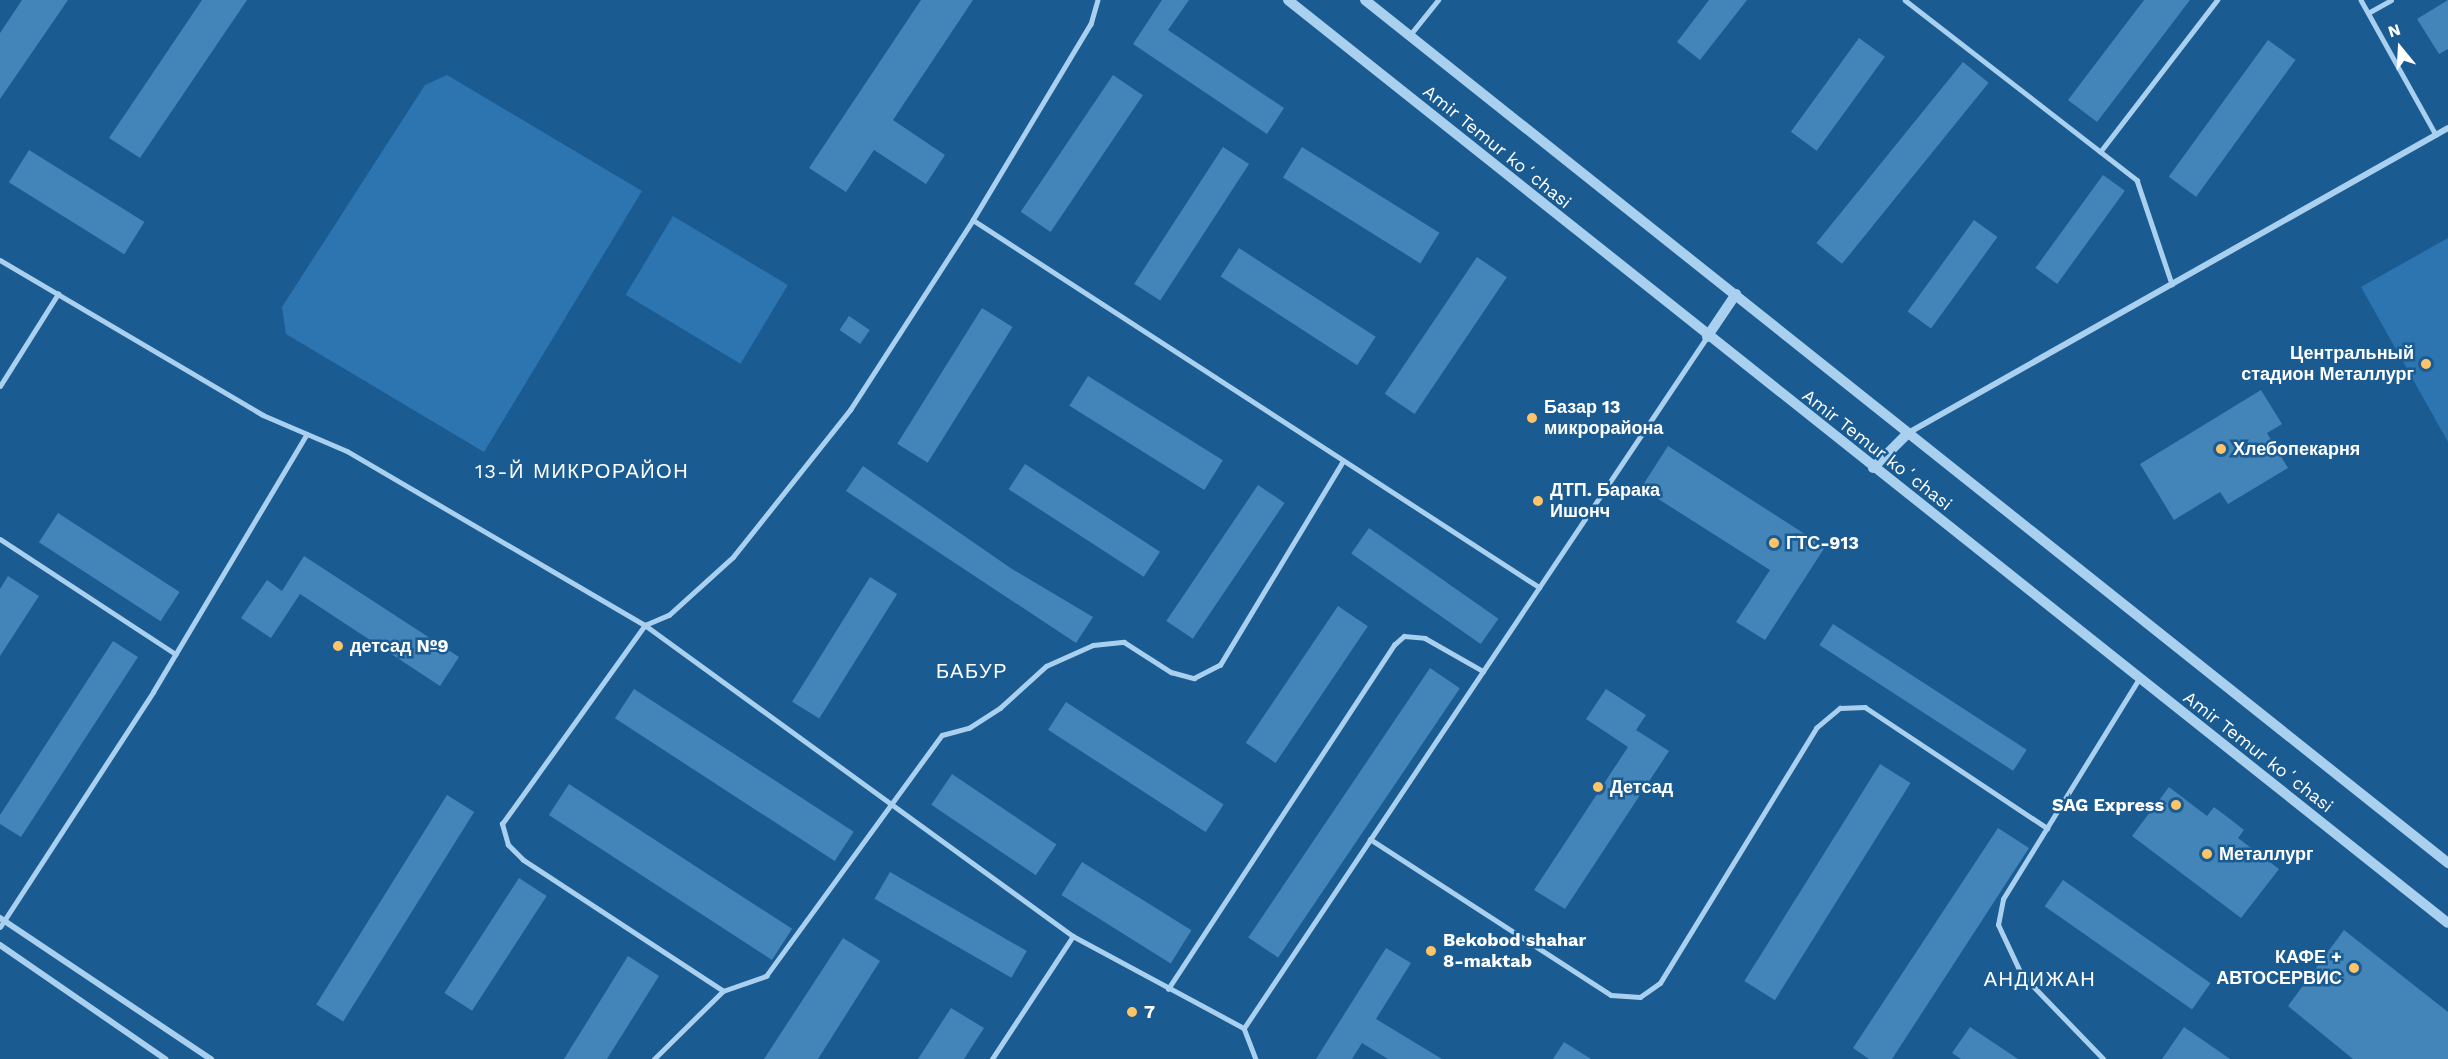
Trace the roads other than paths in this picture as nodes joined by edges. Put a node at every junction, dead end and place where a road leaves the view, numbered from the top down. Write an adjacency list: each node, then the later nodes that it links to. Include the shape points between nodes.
1 (1098, 0): 14 (lane, via 1090,24)
2 (1288, 0): 19 (street, Amir Temur koʻchasi)
3 (1365, 0): 10 (street, Amir Temur koʻchasi)
4 (1438, 0): 10 (lane)
5 (1905, 0): 13 (lane)
6 (2217, 0): 13 (lane)
7 (2361, 0): 9 (lane)
8 (2391, 0): 9 (lane)
9 (2368, 14): 12 (lane)
10 (1410, 35): 18 (street, Amir Temur koʻchasi)
11 (2448, 128): 12 (street)
12 (2436, 135): 16 (street)
13 (2100, 152): 16 (lane, via 2137,180)
14 (973, 220): 23 (lane); 27 (lane, via 850,410 733,557 669,615)
15 (0, 260): 17 (lane)
16 (2172, 284): 21 (street)
17 (58, 294): 20 (lane); 22 (lane, via 264,415)
18 (1736, 294): 19 (street); 21 (street, Amir Temur koʻchasi)
19 (1707, 337): 24 (street, Amir Temur koʻchasi); 26 (lane)
20 (0, 386)
21 (1908, 433): 24 (street); 34 (street, Amir Temur koʻchasi)
22 (308, 434): 27 (lane, via 347,451); 28 (lane)
23 (1343, 461): 26 (lane); 31 (lane, via 1220,665 1194,678 1171,672 1124,642 1093,645 1046,666 1000,708 969,728 942,735)
24 (1873, 468): 30 (street, Amir Temur koʻchasi)
25 (0, 539): 28 (lane)
26 (1539, 587): 29 (lane)
27 (645, 625): 31 (lane); 40 (lane, via 502,824 508,845 523,860)
28 (176, 654): 35 (lane)
29 (1483, 671): 33 (lane); 39 (lane, via 1425,638 1404,636 1394,645)
30 (2139, 679): 32 (lane); 36 (street, Amir Temur koʻchasi)
31 (891, 803): 37 (lane); 40 (lane, via 766,976)
32 (2047, 828): 33 (lane, via 1865,707 1840,708 1816,728 1660,983 1640,997 1611,995); 47 (lane, via 2003,899 1998,925 2020,974)
33 (1370, 839): 41 (lane)
34 (2448, 863)
35 (1, 922): 43 (street)
36 (2448, 923)
37 (1073, 936): 39 (lane); 45 (lane)
38 (0, 945): 42 (street)
39 (1168, 989): 41 (lane)
40 (723, 990): 44 (lane)
41 (1244, 1028): 46 (lane)
42 (165, 1059)
43 (211, 1059)
44 (654, 1059)
45 (992, 1059)
46 (1256, 1059)
47 (2103, 1059)

